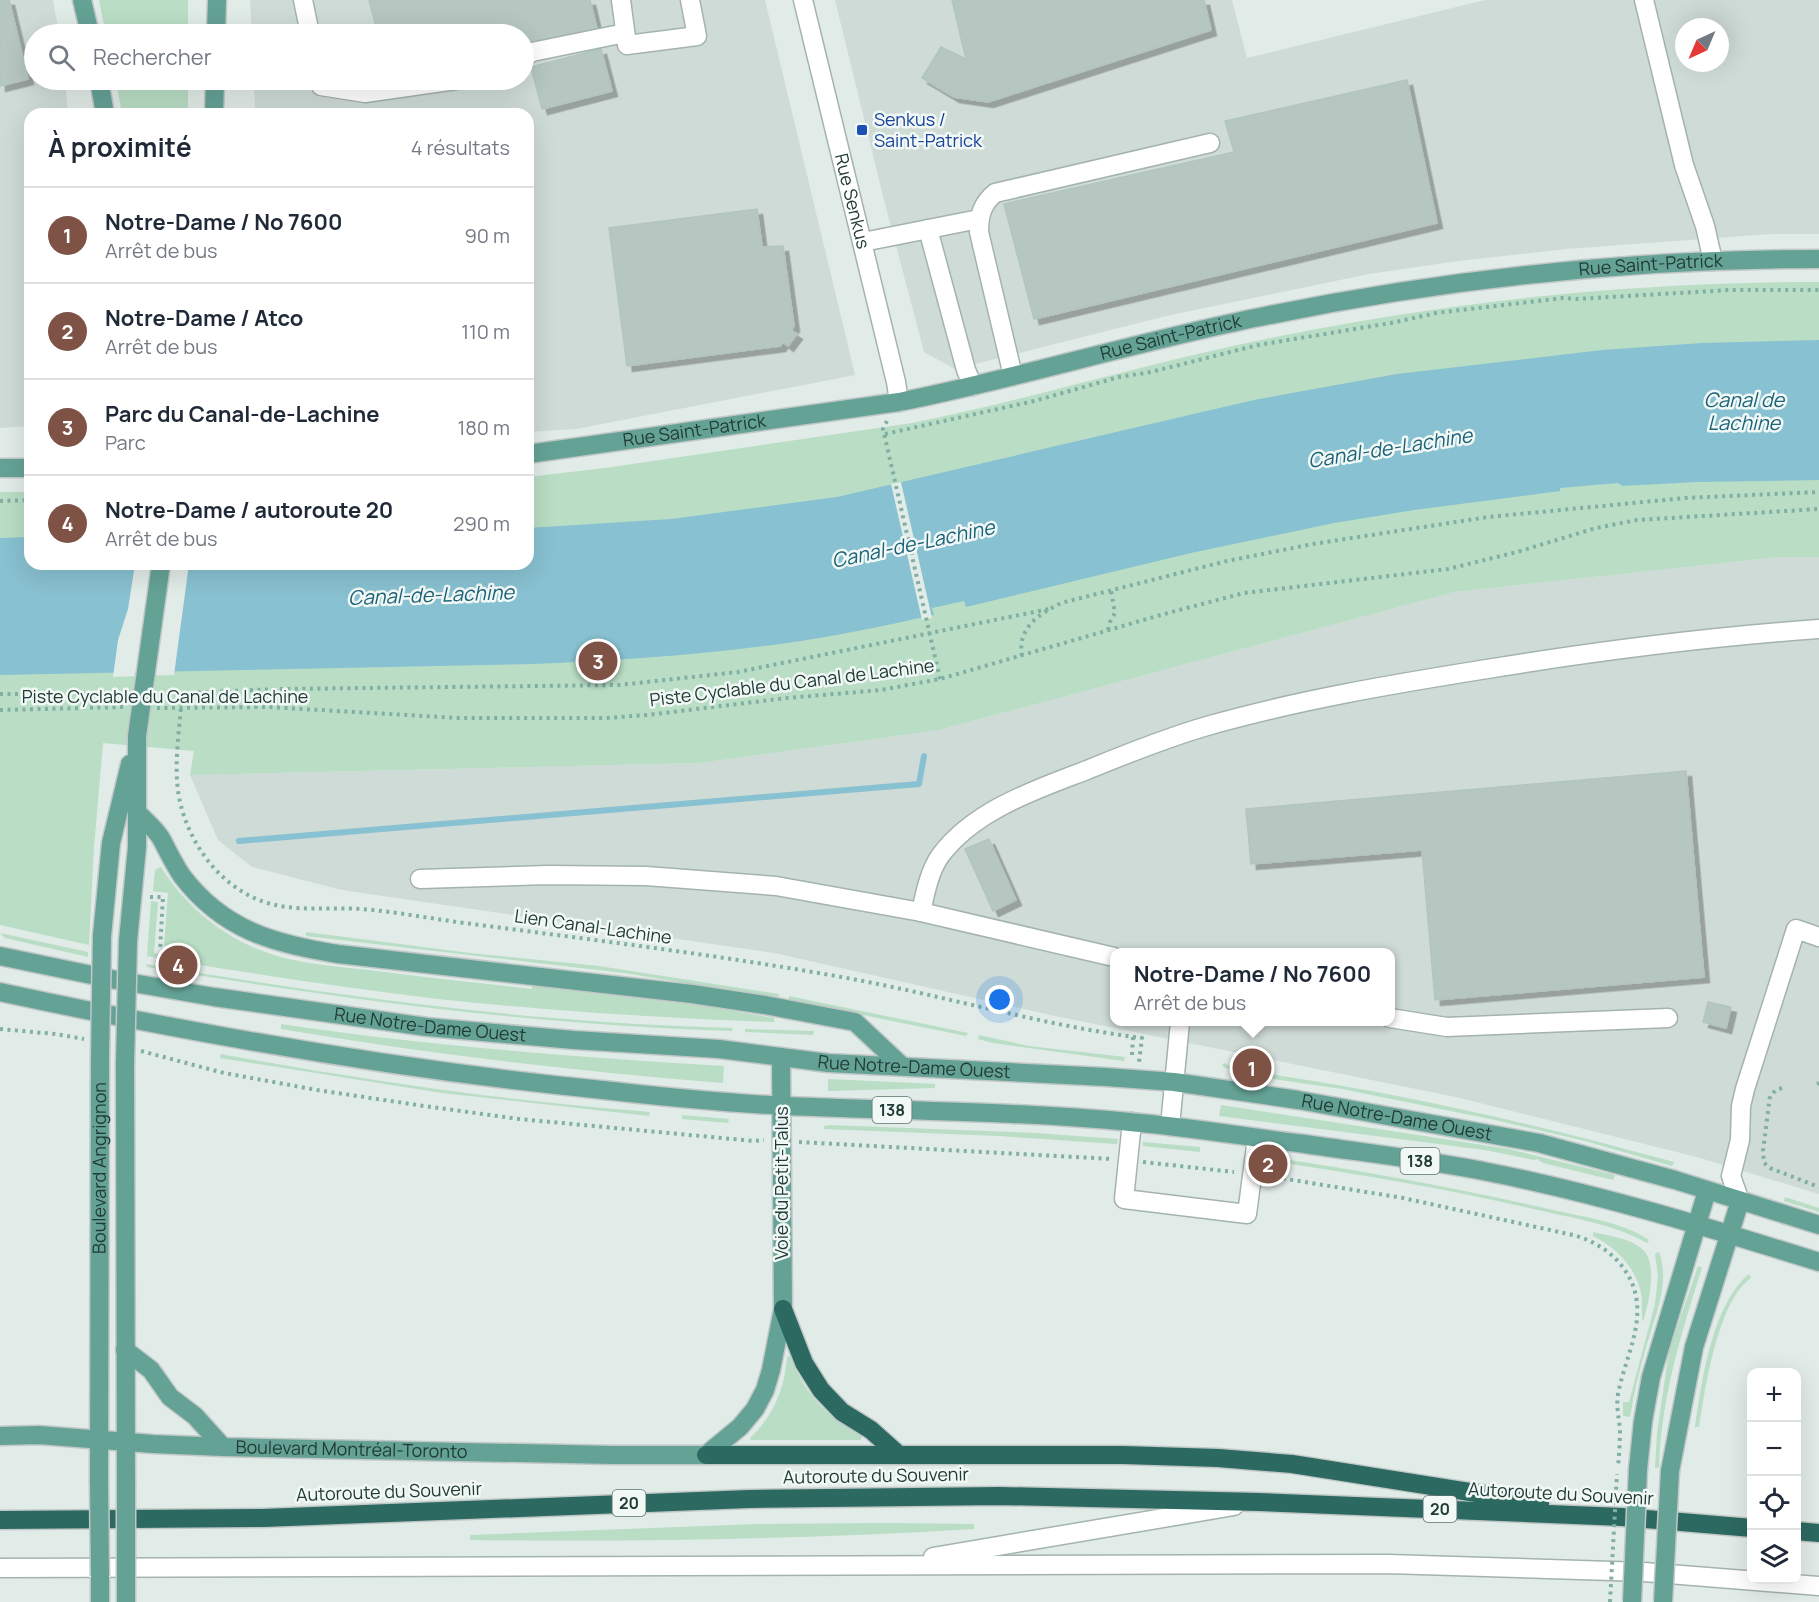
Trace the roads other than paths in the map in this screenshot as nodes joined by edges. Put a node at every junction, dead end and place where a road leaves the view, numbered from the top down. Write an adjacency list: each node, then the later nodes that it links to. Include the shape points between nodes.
1 (82, 0): 9 (main road)
2 (210, 0): 10 (main road)
3 (217, 0): 11 (main road)
4 (303, 0): 12 (street)
5 (621, 0): 13 (street)
6 (690, 0): 13 (street, via 698,36 627,45)
7 (803, 0): 24 (street, Rue Senkus)
8 (1644, 0): 26 (street, via 1684,165)
9 (88, 24)
10 (214, 24)
11 (215, 24)
12 (308, 24)
13 (625, 33): 14 (street)
14 (534, 52)
15 (101, 90): 19 (main road)
16 (215, 90): 20 (main road)
17 (346, 90): 18 (street)
18 (386, 90)
19 (104, 108)
20 (214, 108)
21 (1210, 143): 22 (street, via 995,194 985,201)
22 (979, 219): 23 (street); 27 (street)
23 (928, 229): 24 (street); 28 (street)
24 (863, 242): 29 (street, Rue Senkus)
25 (1819, 259): 26 (main road, Rue Saint-Patrick)
26 (1713, 261): 27 (main road, Rue Saint-Patrick, via 1556,272 1374,296 1211,327)
27 (1013, 376): 28 (main road, Rue Saint-Patrick)
28 (973, 386): 29 (main road, Rue Saint-Patrick)
29 (899, 402): 30 (main road, Rue Saint-Patrick)
30 (534, 453)
31 (0, 468): 32 (main road)
32 (24, 468)
33 (160, 570): 35 (main road, Boulevard Angrignon, bridge)
34 (1819, 629): 38 (street, via 1574,654 1400,683 1204,727 1060,780 993,810 939,858)
35 (137, 736): 36 (main road, Boulevard Angrignon); 63 (main road, Boulevard Angrignon, bridge, via 111,843 102,936)
36 (137, 812): 47 (main road, via 161,838 173,862 200,896 221,915 267,939 338,954 731,999 855,1022); 61 (main road, Boulevard Angrignon, bridge, via 128,941)
37 (420, 879): 38 (street, via 646,876 776,886)
38 (921, 912): 41 (street)
39 (1819, 937): 53 (street, via 1796,929 1745,1089 1740,1140)
40 (0, 956): 46 (main road, Rue Notre-Dame Ouest, via 173,990 345,1017 470,1032 719,1049)
41 (1110, 956)
42 (0, 992): 49 (main road, Rue Notre-Dame Ouest, via 224,1037 369,1061 572,1087)
43 (1668, 1018): 44 (street, via 1447,1027)
44 (1395, 1019)
45 (1180, 1026): 48 (street)
46 (781, 1057): 47 (main road, Rue Notre-Dame Ouest, via 818,1063); 49 (main road, Voie du Petit-Talus)
47 (902, 1066): 48 (main road, Rue Notre-Dame Ouest)
48 (1174, 1082): 51 (street); 54 (main road, Rue Notre-Dame Ouest, via 1539,1143)
49 (782, 1105): 50 (main road, Rue Notre-Dame Ouest / 138); 60 (main road, Voie du Petit-Talus)
50 (1132, 1122): 51 (main road, Rue Notre-Dame Ouest / 138); 52 (street, via 1124,1199 1247,1214)
51 (1170, 1126): 52 (main road, Rue Notre-Dame Ouest / 138)
52 (1257, 1138): 56 (main road, Rue Notre-Dame Ouest / 138, via 1487,1171)
53 (1731, 1176): 54 (street); 55 (street)
54 (1707, 1191): 55 (main road, Rue Notre-Dame Ouest); 56 (main road)
55 (1740, 1201): 57 (main road, Rue Notre-Dame Ouest); 58 (main road)
56 (1697, 1225): 58 (main road, Rue Notre-Dame Ouest); 79 (main road, bridge, via 1664,1329 1644,1420)
57 (1819, 1225)
58 (1730, 1235): 59 (main road, Rue Notre-Dame Ouest); 80 (main road, bridge, via 1694,1347 1670,1471)
59 (1819, 1262)
60 (783, 1309): 66 (main road, Voie du Petit-Talus, via 761,1400 740,1427); 67 (highway, via 804,1363 821,1390 842,1412 871,1430)
61 (125, 1350): 64 (main road, Boulevard Angrignon); 65 (main road, via 151,1370 170,1397 195,1416)
62 (0, 1436): 63 (main road, Boulevard Montréal-Toronto)
63 (100, 1440): 64 (main road, Boulevard Montréal-Toronto); 77 (main road, Boulevard Angrignon, bridge)
64 (126, 1442): 65 (main road, Boulevard Montréal-Toronto); 78 (main road, Boulevard Angrignon, bridge)
65 (223, 1447): 66 (main road, Boulevard Montréal-Toronto)
66 (706, 1455): 67 (highway)
67 (899, 1455): 69 (highway, via 1123,1455 1270,1461)
68 (1259, 1502): 69 (highway, Autoroute du Souvenir / 20); 70 (highway, Autoroute du Souvenir / 20, via 1000,1496 827,1498 285,1517); 74 (street)
69 (1622, 1517): 71 (highway, Autoroute du Souvenir / 20)
70 (0, 1521)
71 (1747, 1528)
72 (1801, 1531): 73 (highway)
73 (1819, 1533)
74 (881, 1566): 75 (street); 76 (street, via 1388,1564 1644,1572)
75 (0, 1568)
76 (1819, 1586)
77 (100, 1602)
78 (126, 1602)
79 (1632, 1602)
80 (1663, 1602)

